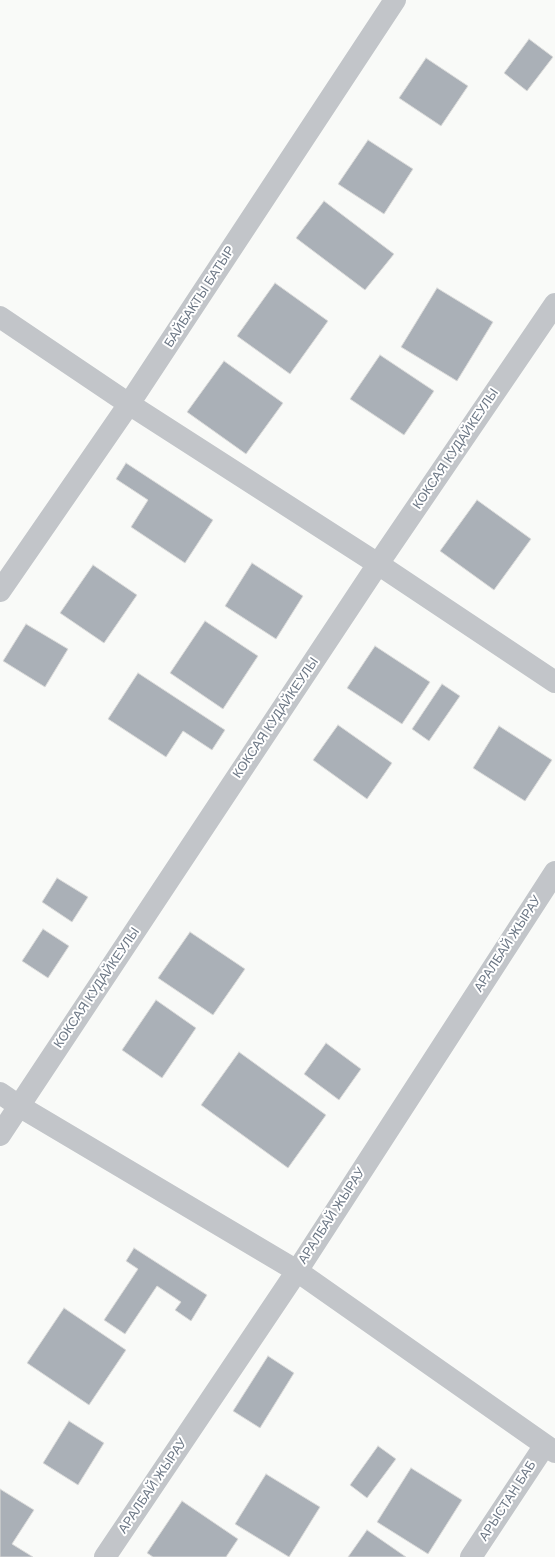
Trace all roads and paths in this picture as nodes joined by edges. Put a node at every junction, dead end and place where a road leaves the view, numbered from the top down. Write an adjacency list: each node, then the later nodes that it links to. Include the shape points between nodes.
1 (395, 0): 4 (street, БАЙБАКТЫ БАТЫР)
2 (555, 304): 5 (street, КОКСАЯ КУДАЙКЕУЛЫ)
3 (0, 317): 4 (street)
4 (129, 404): 5 (street); 6 (street, БАЙБАКТЫ БАТЫР)
5 (378, 564): 7 (street); 10 (street, КОКСАЯ КУДАЙКЕУЛЫ)
6 (0, 591)
7 (555, 682)
8 (555, 872): 12 (street, АРАЛБАЙ ЖЫРАУ)
9 (0, 1093): 10 (street)
10 (19, 1106): 11 (street, КОКСАЯ КУДАЙКЕУЛЫ); 12 (street)
11 (0, 1135)
12 (297, 1271): 13 (street); 14 (street, АРАЛБАЙ ЖЫРАУ)
13 (550, 1448): 15 (street, АРЫСТАН БАБ)
14 (105, 1557)
15 (471, 1557)

